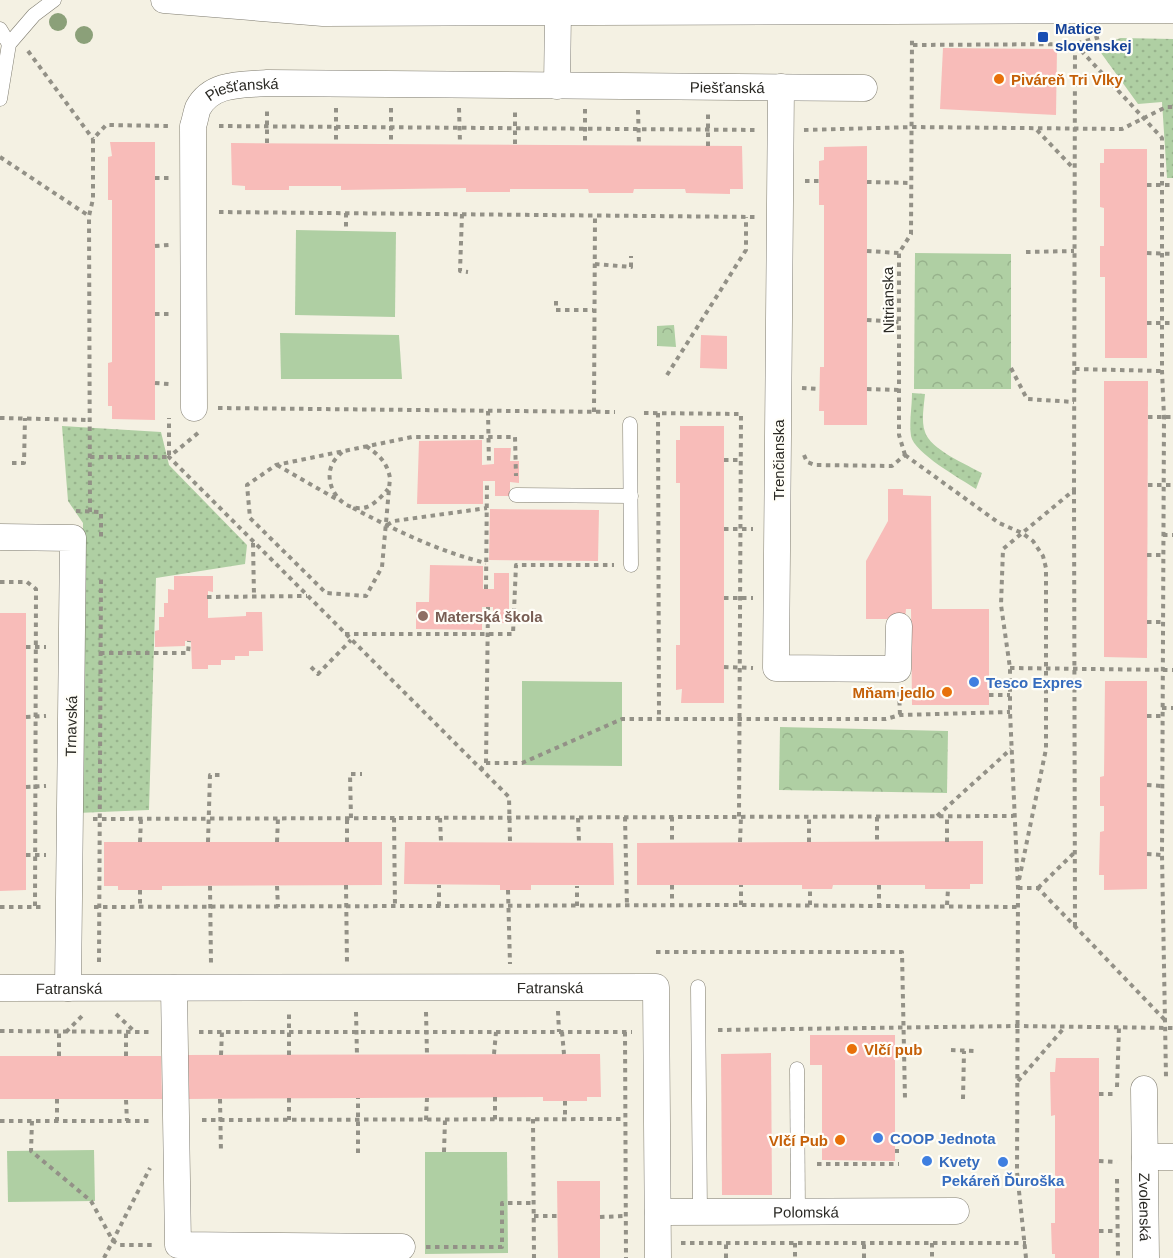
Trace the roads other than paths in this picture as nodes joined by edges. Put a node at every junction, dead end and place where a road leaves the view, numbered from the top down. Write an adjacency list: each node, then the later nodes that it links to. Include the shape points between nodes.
1 (54, 0): 11 (lane, via 34,15)
2 (164, 0): 4 (street)
3 (357, 0): 9 (street)
4 (281, 4): 9 (street, via 323,13)
5 (859, 5): 6 (street); 7 (street)
6 (766, 6): 8 (street)
7 (1173, 10)
8 (558, 12): 9 (street); 12 (street)
9 (387, 13)
10 (0, 29): 11 (lane)
11 (9, 44): 15 (lane)
12 (557, 86): 13 (street, Piešťanská); 16 (street, Piešťanská, via 230,85 213,93 198,107 182,131 194,212)
13 (781, 87): 14 (street, Piešťanská); 22 (street, Trenčianska, via 776,668 898,669)
14 (864, 88)
15 (0, 99)
16 (205, 417)
17 (630, 424): 19 (lane)
18 (516, 495): 19 (lane)
19 (631, 495): 21 (lane)
20 (0, 537): 25 (street, Trnavská, via 73,538)
21 (631, 565)
22 (899, 626)
23 (698, 987): 33 (lane)
24 (0, 988): 25 (street, Fatranská)
25 (68, 988): 26 (street, Fatranská)
26 (174, 988): 32 (street, Fatranská, via 656,987); 35 (street, via 178,1245)
27 (797, 1069): 34 (lane)
28 (1155, 1085): 29 (street, Zvolenská)
29 (1145, 1157): 30 (street, Zvolenská); 37 (street, Zvolenská)
30 (1173, 1157)
31 (956, 1211): 34 (street, Polomská)
32 (658, 1212): 33 (street, Polomská); 36 (street, Fatranská)
33 (700, 1212): 34 (street, Polomská)
34 (798, 1212)
35 (402, 1247)
36 (666, 1251)
37 (1146, 1258)

